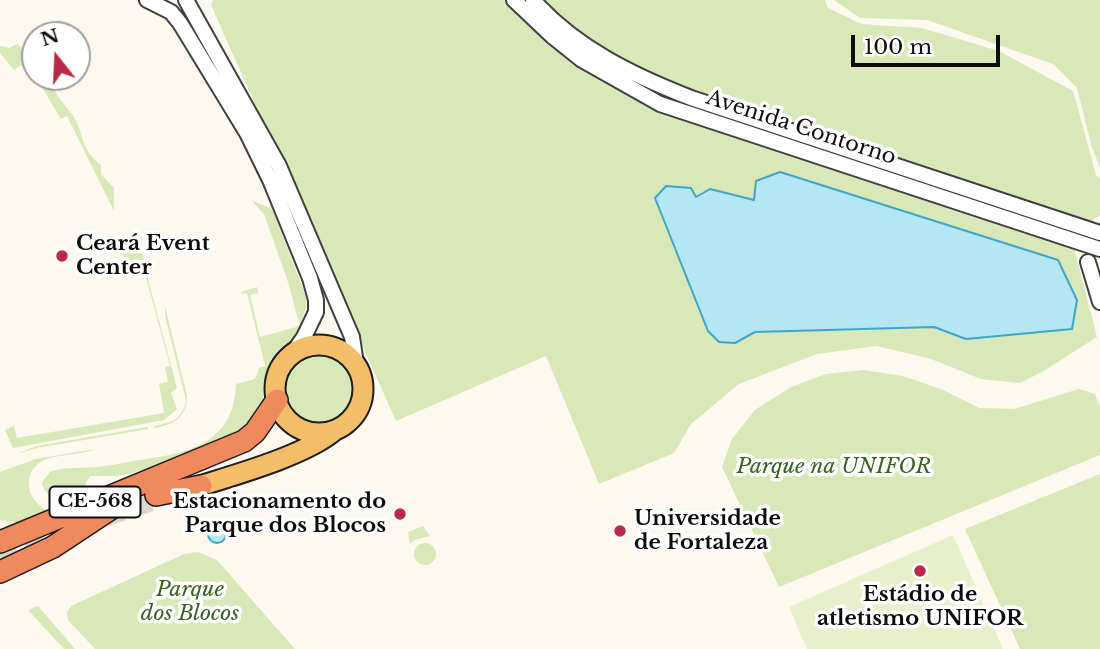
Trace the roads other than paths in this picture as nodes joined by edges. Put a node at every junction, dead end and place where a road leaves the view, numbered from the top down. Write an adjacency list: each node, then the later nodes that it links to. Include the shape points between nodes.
1 (146, 0): 9 (street, via 171,12 180,23 247,133 271,182 316,300 314,318)
2 (186, 0): 10 (street, via 279,166 352,337)
3 (513, 0): 6 (street, Avenida Contorno, via 582,60 660,104)
4 (533, 0): 5 (street, Avenida Contorno, via 570,35 647,81)
5 (1100, 233)
6 (1100, 249)
7 (1087, 262): 8 (street)
8 (1100, 302)
9 (292, 354): 10 (main road, via 305,347 333,347); 11 (main road, CE-568, via 277,375)
10 (356, 364): 12 (main road, CE-568, via 362,398 348,422)
11 (276, 400): 12 (main road, via 293,425 313,432); 13 (highway, CE-568, via 244,442)
12 (334, 430): 14 (main road, CE-568, via 292,454)
13 (191, 464): 16 (highway, CE-568); 17 (highway, via 143,488 53,547)
14 (201, 485): 15 (highway, CE-568)
15 (157, 498)
16 (0, 541)
17 (0, 572)

